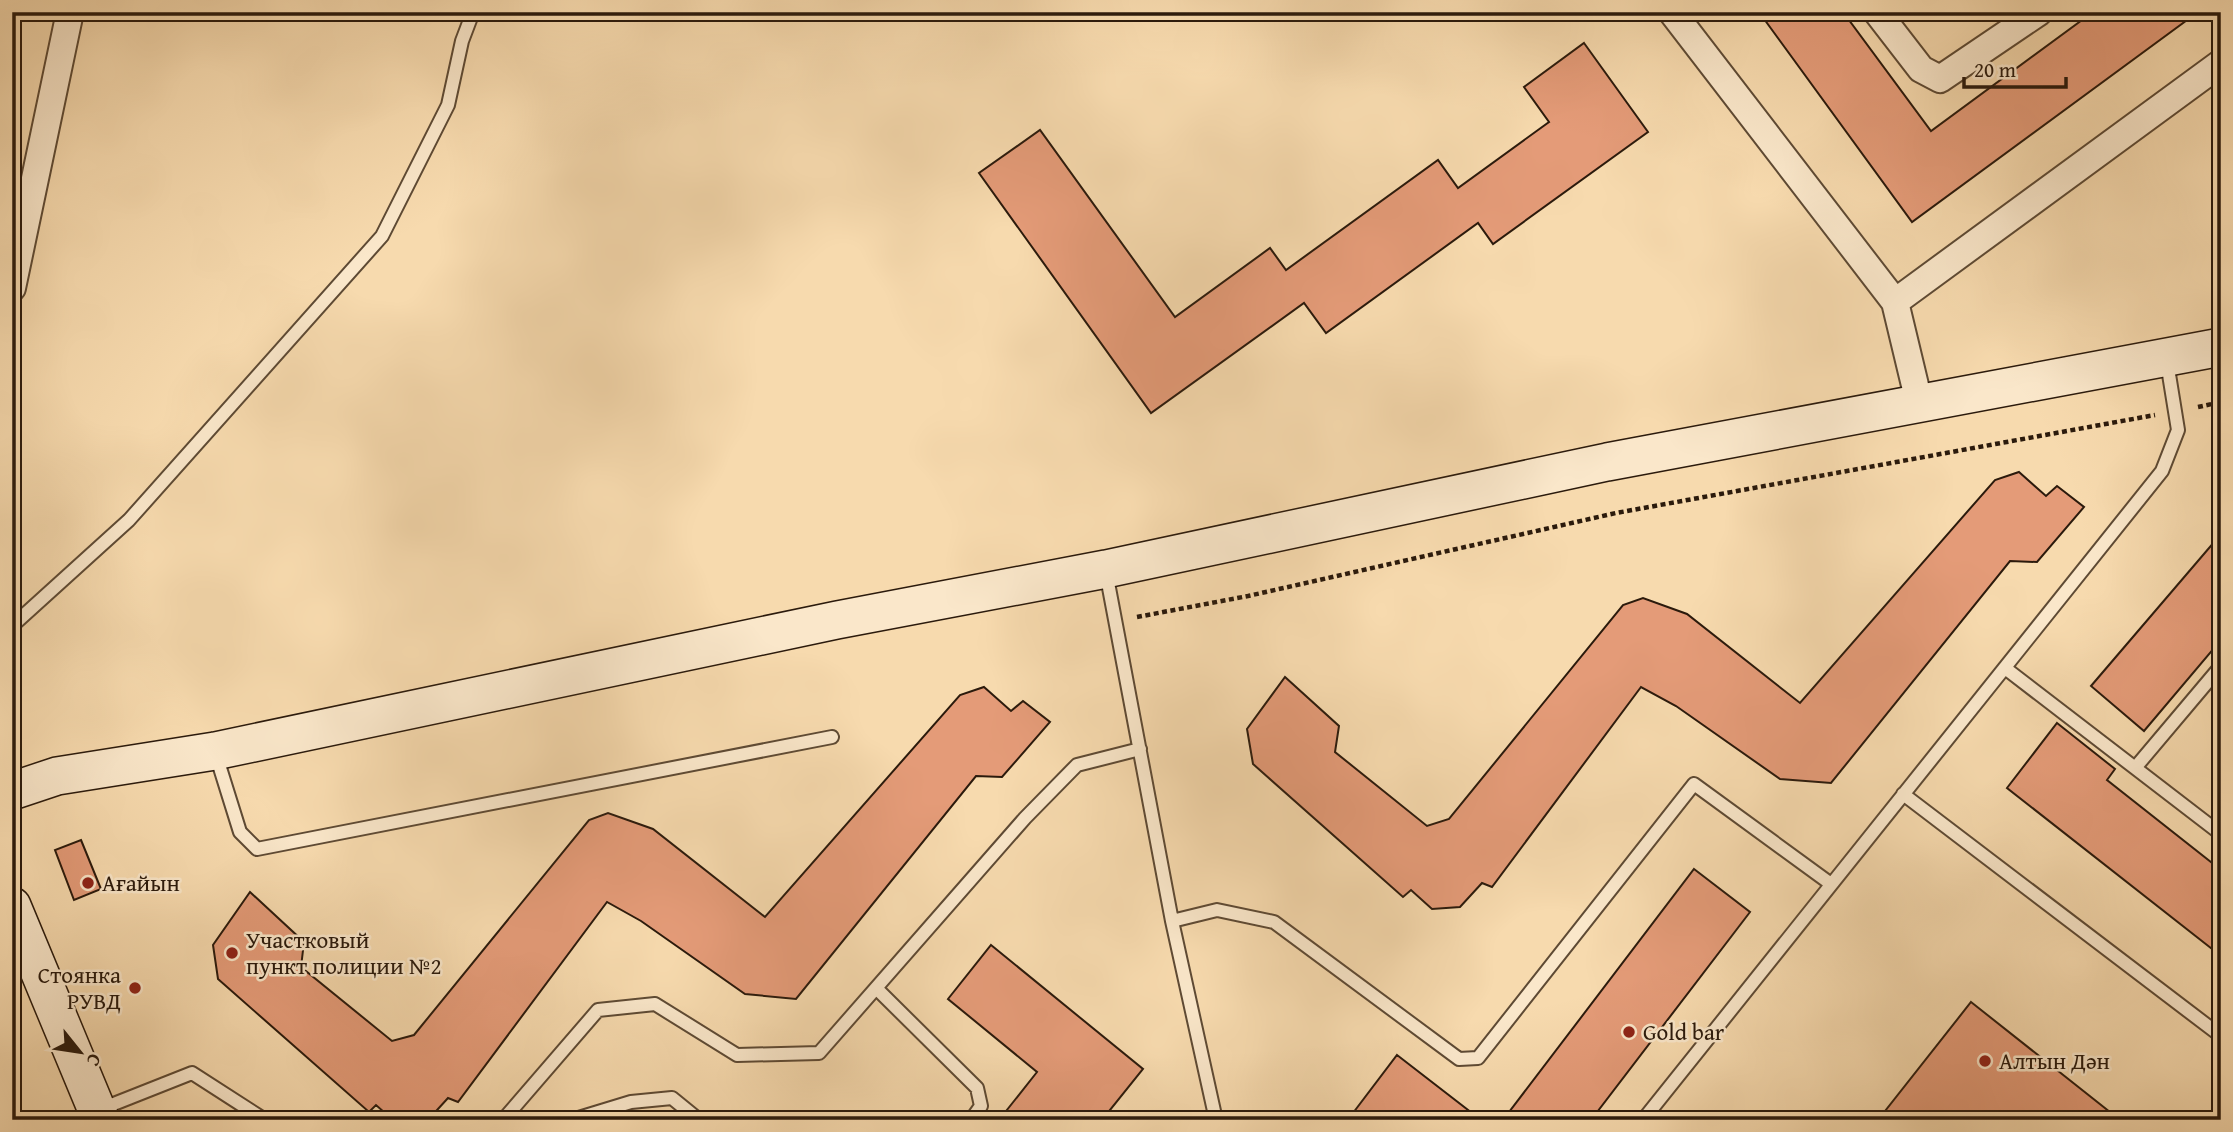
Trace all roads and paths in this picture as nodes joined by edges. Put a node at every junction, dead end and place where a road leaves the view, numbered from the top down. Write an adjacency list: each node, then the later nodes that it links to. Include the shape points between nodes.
1 (70, 12): 7 (street)
2 (473, 12): 16 (lane, via 448,105 382,236 129,520)
3 (1672, 12): 8 (street)
4 (1877, 12): 5 (street, via 1921,69 1940,79)
5 (2039, 12)
6 (2221, 63): 8 (street)
7 (12, 288)
8 (1895, 302): 11 (street)
9 (2221, 346): 10 (street)
10 (2166, 358): 11 (street); 13 (lane)
11 (1919, 402): 14 (street, via 1607,461)
12 (2221, 402): 13 (path)
13 (2175, 411): 15 (path, via 1629,511); 18 (lane, via 2178,430 2162,471)
14 (1106, 569): 15 (lane); 21 (street, via 836,620)
15 (1115, 621): 20 (lane)
16 (12, 626)
17 (2221, 666): 22 (lane)
18 (2005, 668): 22 (lane); 24 (lane)
19 (832, 737): 21 (lane, via 257,849 240,832)
20 (1140, 748): 28 (lane); 29 (lane, via 1077,765 1024,818)
21 (215, 751): 23 (street, via 57,776)
22 (2135, 768): 25 (lane)
23 (12, 790)
24 (1903, 794): 26 (lane); 30 (lane)
25 (2221, 834)
26 (1831, 884): 28 (lane, via 1694,784 1478,1058 1459,1059 1274,922 1217,910); 38 (lane)
27 (12, 906): 31 (street)
28 (1172, 921): 37 (lane)
29 (877, 989): 33 (lane, via 819,1053 737,1055 655,1004 598,1010); 36 (lane, via 977,1088 981,1106)
30 (2221, 1036)
31 (99, 1115): 32 (lane, via 192,1073)
32 (265, 1120)
33 (503, 1120)
34 (572, 1120): 35 (lane, via 631,1102 672,1097)
35 (699, 1120)
36 (971, 1120)
37 (1216, 1120)
38 (1643, 1120)

